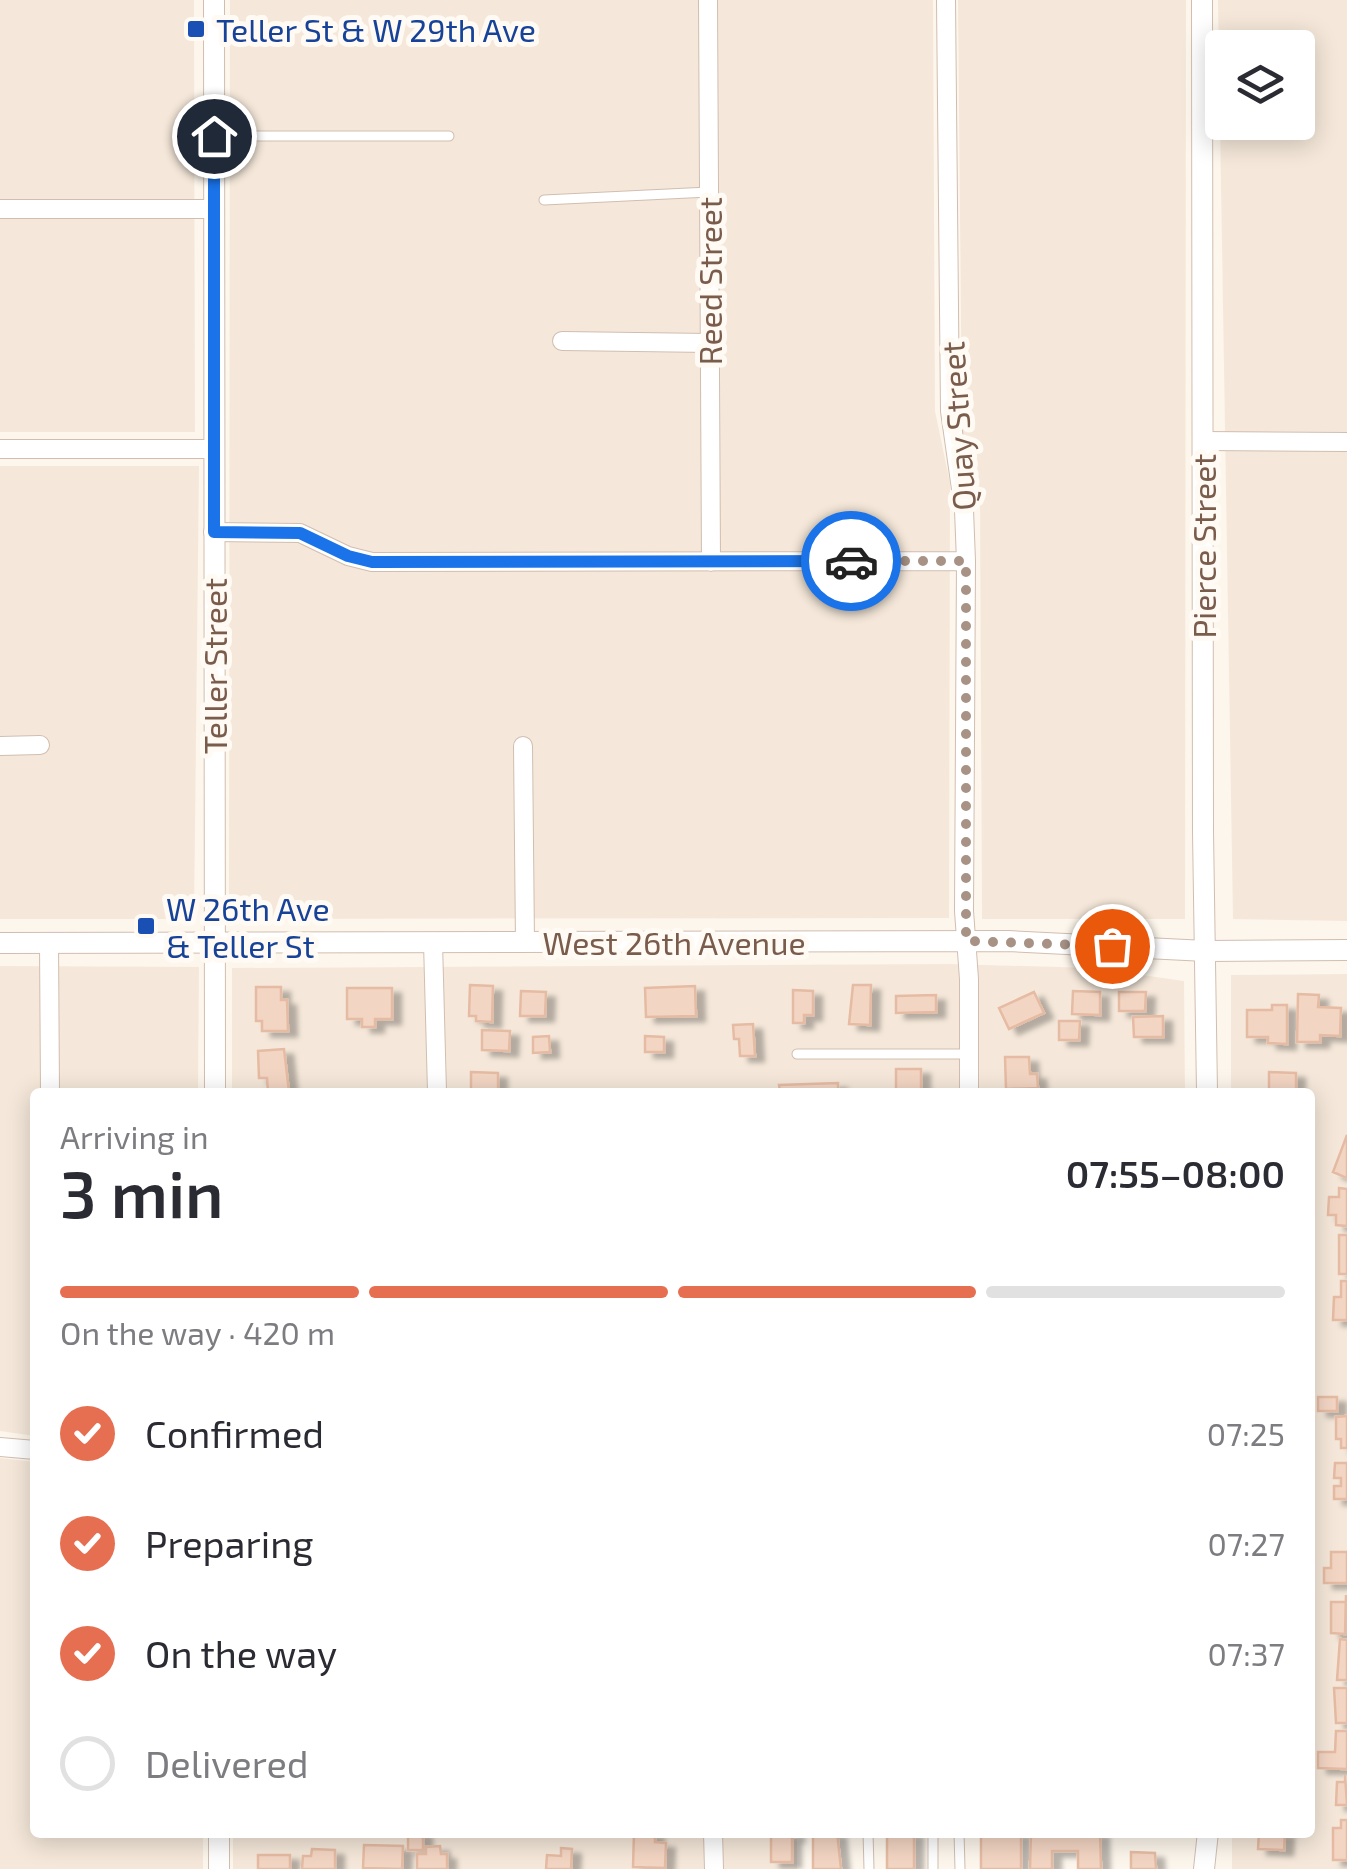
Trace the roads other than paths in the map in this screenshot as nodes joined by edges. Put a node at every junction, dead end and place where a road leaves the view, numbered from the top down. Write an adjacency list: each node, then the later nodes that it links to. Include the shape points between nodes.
1 (214, 0): 5 (street, Teller Street)
2 (708, 0): 7 (street, Reed Street)
3 (946, 0): 18 (street, Quay Street, via 950,411)
4 (1202, 0): 13 (street, Pierce Street)
5 (214, 136): 6 (lane); 10 (street, Teller Street)
6 (449, 136)
7 (709, 192): 8 (lane); 12 (street, Reed Street)
8 (544, 200)
9 (0, 209): 10 (street)
10 (213, 210): 16 (street, Teller Street)
11 (562, 341): 12 (street)
12 (710, 342): 19 (street, Reed Street)
13 (1203, 441): 14 (street); 29 (street, Pierce Street)
14 (1347, 442)
15 (0, 449): 16 (street)
16 (213, 449): 17 (street, Teller Street)
17 (214, 532): 19 (street, via 300,533 372,562); 28 (street, Teller Street)
18 (966, 561): 19 (street); 23 (street, Quay Street)
19 (711, 562)
20 (40, 745): 21 (street)
21 (0, 746)
22 (523, 746): 25 (street)
23 (966, 941): 25 (street, West 26th Avenue); 29 (street, West 26th Avenue); 32 (street, Quay Street)
24 (434, 942): 25 (street, West 26th Avenue); 28 (street, West 26th Avenue); 35 (street)
25 (525, 942)
26 (0, 943): 27 (street, West 26th Avenue)
27 (49, 943): 28 (street, West 26th Avenue); 33 (street)
28 (215, 943): 34 (street, Teller Street)
29 (1206, 950): 30 (street, West 26th Avenue); 37 (street, Pierce Street)
30 (1347, 950)
31 (797, 1054): 32 (lane)
32 (969, 1054): 36 (street, Quay Street)
33 (50, 1088)
34 (215, 1088)
35 (437, 1088)
36 (969, 1088)
37 (1207, 1088)
38 (0, 1447): 39 (street)
39 (30, 1450)
40 (219, 1838): 46 (street)
41 (714, 1838): 47 (street)
42 (868, 1838): 48 (lane)
43 (934, 1838): 49 (lane)
44 (960, 1838): 50 (lane)
45 (1208, 1838): 51 (street); 52 (street)
46 (219, 1869)
47 (714, 1869)
48 (869, 1869)
49 (934, 1869)
50 (960, 1869)
51 (1204, 1869)
52 (1212, 1869)

